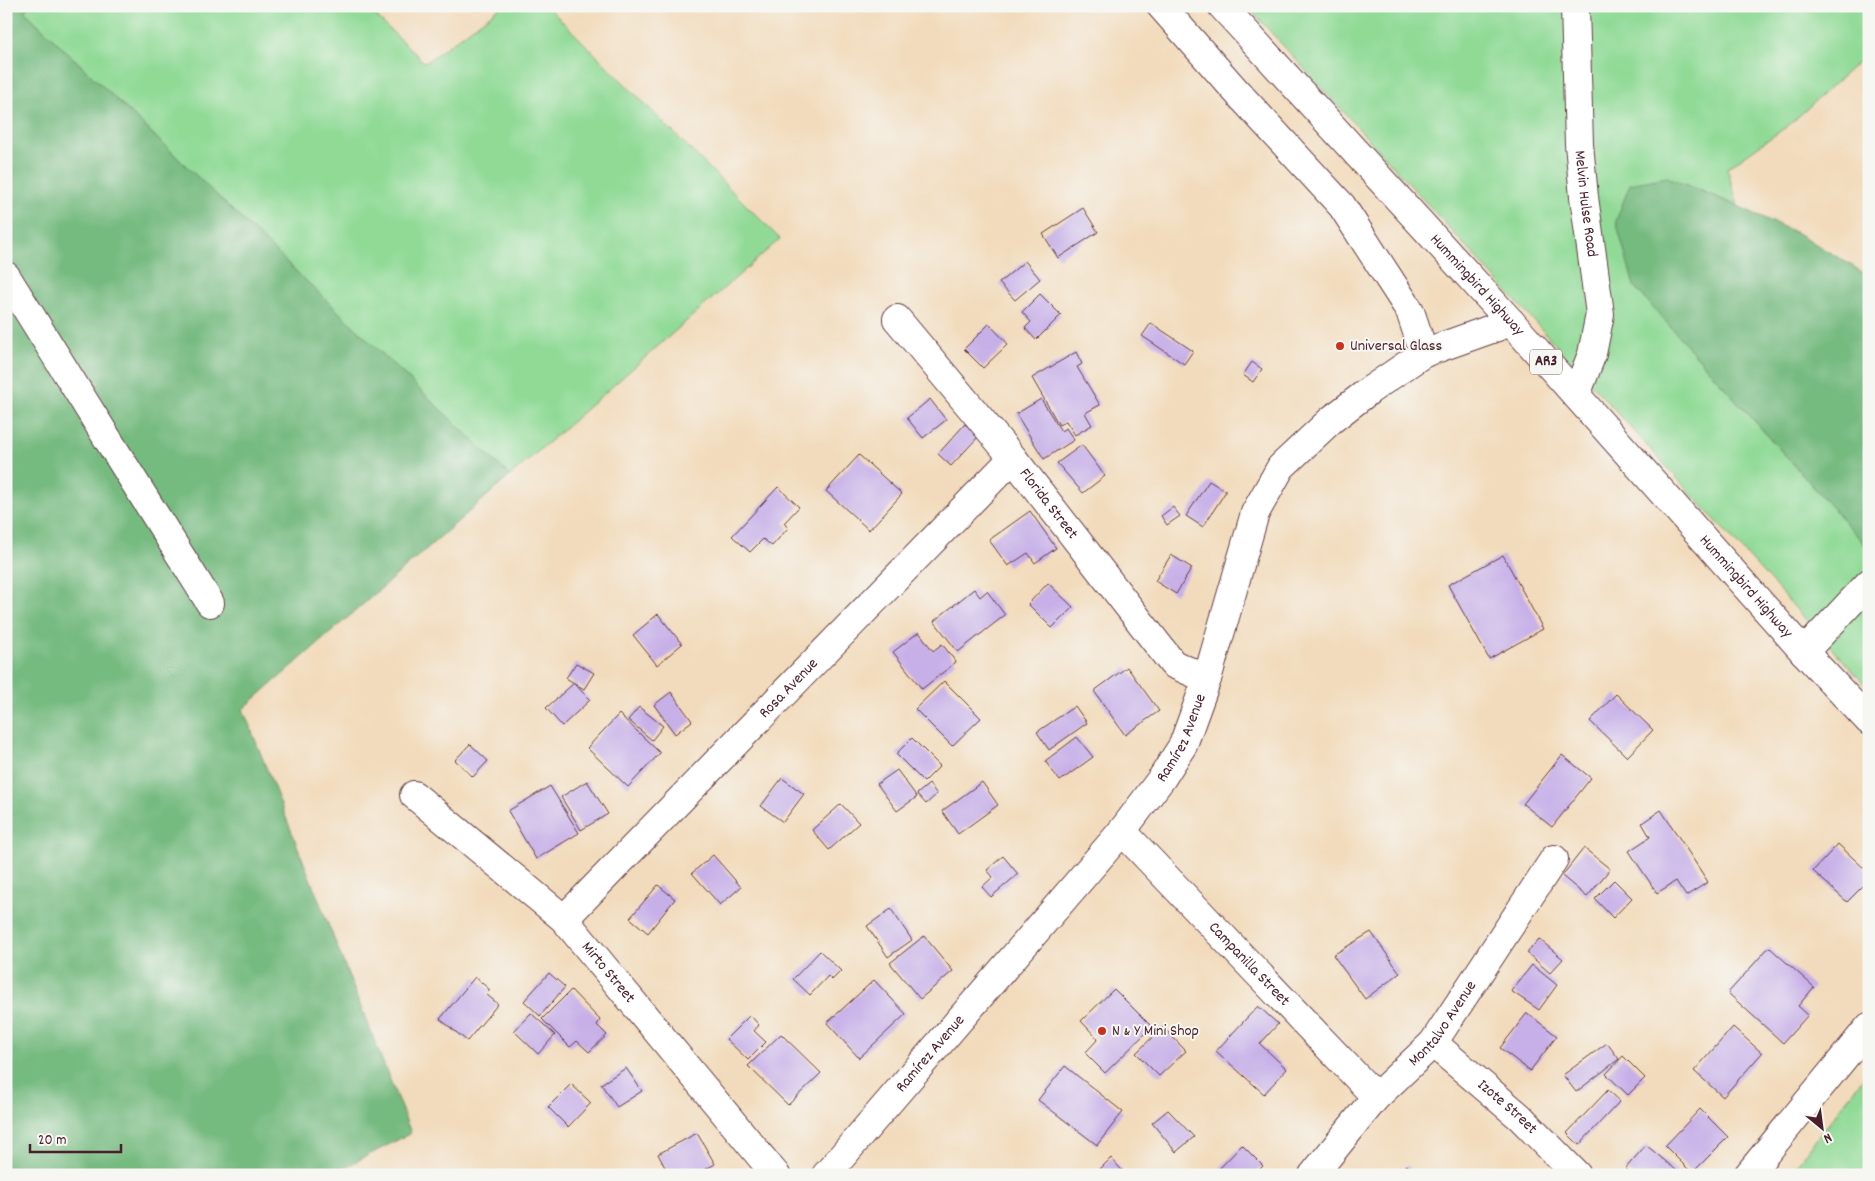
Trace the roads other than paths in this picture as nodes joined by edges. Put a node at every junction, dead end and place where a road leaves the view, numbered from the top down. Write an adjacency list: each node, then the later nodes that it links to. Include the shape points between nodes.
1 (1161, 6): 7 (street, via 1342,206 1410,311)
2 (1222, 6): 6 (street, Hummingbird Highway / AR3)
3 (1575, 6): 8 (street, Melvin Hulse Road, via 1579,144 1600,314 1592,354)
4 (6, 276): 11 (street)
5 (897, 319): 9 (street, Florida Street)
6 (1511, 322): 7 (street, Ramírez Avenue); 8 (street, Hummingbird Highway / AR3)
7 (1424, 353): 13 (street, Ramírez Avenue, via 1331,420 1281,467 1255,513)
8 (1576, 395): 12 (street, Hummingbird Highway / AR3)
9 (1013, 458): 13 (street, Florida Street, via 1173,664); 18 (street, Rosa Avenue)
10 (1869, 584): 12 (street)
11 (210, 603)
12 (1804, 652): 14 (street, Hummingbird Highway / AR3)
13 (1207, 679): 16 (street, Ramírez Avenue, via 1183,745)
14 (1869, 720)
15 (414, 795): 18 (street, Mirto Street)
16 (1122, 831): 21 (street, Campanilla Street); 23 (street, Ramírez Avenue)
17 (1554, 859): 20 (street, Montalvo Avenue)
18 (564, 919): 22 (street, Mirto Street)
19 (1869, 1027): 26 (street)
20 (1433, 1043): 21 (street, Montalvo Avenue); 25 (street, Izote Street, via 1520,1117)
21 (1376, 1098): 24 (street, Montalvo Avenue)
22 (776, 1175)
23 (826, 1175)
24 (1313, 1175)
25 (1577, 1175)
26 (1748, 1175)

